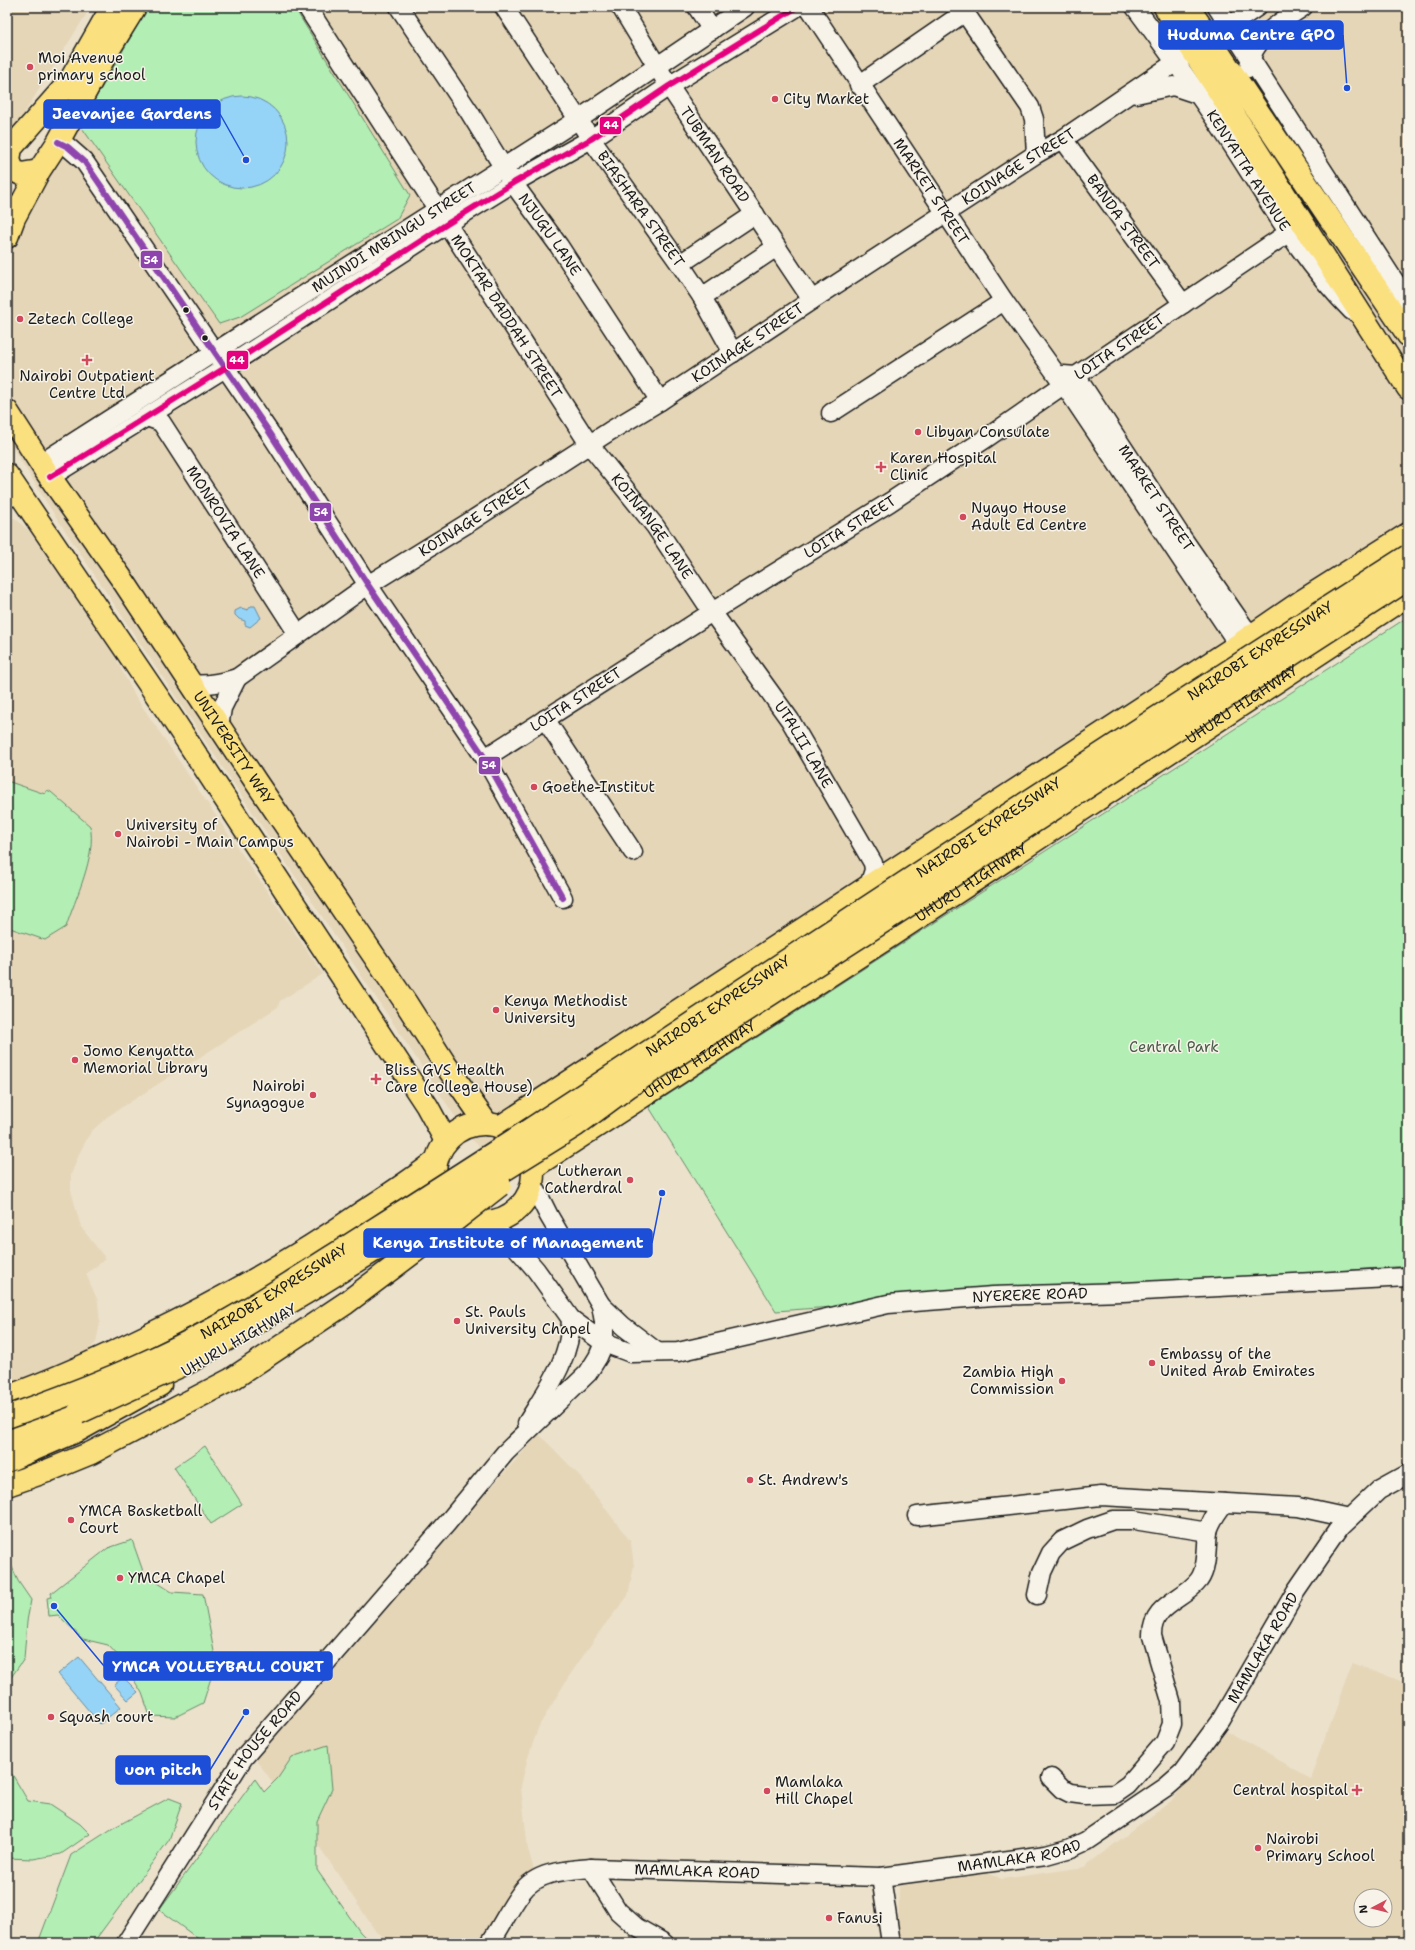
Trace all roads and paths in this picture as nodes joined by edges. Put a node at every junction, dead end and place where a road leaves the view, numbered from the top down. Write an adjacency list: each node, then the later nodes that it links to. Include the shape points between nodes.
1 (112, 7): 32 (main road, via 70,82)
2 (135, 7): 31 (main road, via 90,81)
3 (306, 7): 37 (street, MOKTAR DADDAH STREET)
4 (399, 7): 34 (street, NJUGU LANE)
5 (504, 7): 28 (street, BIASHARA STREET)
6 (697, 7): 19 (street)
7 (745, 7): 19 (street, MUINDI MBINGU STREET)
8 (797, 7): 24 (street, MUINDI MBINGU STREET)
9 (809, 7): 23 (street, MARKET STREET)
10 (1135, 7): 20 (street, KENYATTA AVENUE)
11 (1165, 7): 20 (main road, KENYATTA AVENUE)
12 (1188, 7): 20 (main road, KENYATTA AVENUE)
13 (1217, 7): 18 (street, KENYATTA AVENUE)
14 (1257, 7): 18 (street, KOINAGE STREET)
15 (1303, 7): 21 (street, via 1267,34)
16 (628, 9): 22 (street, TUBMAN ROAD)
17 (963, 10): 23 (street); 33 (street, via 1030,107 1034,119)
18 (1229, 27): 20 (street, KOINAGE STREET); 21 (street, KENYATTA AVENUE)
19 (712, 30): 22 (street, MUINDI MBINGU STREET)
20 (1193, 51): 25 (street, KENYATTA AVENUE); 26 (main road, KENYATTA AVENUE); 27 (street, KOINAGE STREET); 50 (main road, KENYATTA AVENUE)
21 (1250, 57): 26 (street); 49 (street, KENYATTA AVENUE)
22 (657, 66): 24 (street, TUBMAN ROAD); 28 (street, MUINDI MBINGU STREET)
23 (860, 85): 38 (street, MARKET STREET)
24 (669, 86): 29 (street, MUINDI MBINGU STREET); 39 (street, TUBMAN ROAD)
25 (1197, 94): 27 (street, via 1173,86); 41 (street, KENYATTA AVENUE)
26 (1248, 94): 49 (main road, KENYATTA AVENUE)
27 (1122, 99): 30 (street, KOINAGE STREET)
28 (579, 119): 29 (street, BIASHARA STREET); 34 (street, MUINDI MBINGU STREET)
29 (591, 139): 36 (street, MUINDI MBINGU STREET); 44 (street, BIASHARA STREET)
30 (1063, 139): 33 (street, KOINAGE STREET); 48 (street, BANDA STREET)
31 (58, 142): 35 (main road); 52 (street, via 84,161 205,336)
32 (9, 149): 35 (main road, via 9,160 13,170 21,174)
33 (1036, 154): 38 (street, KOINAGE STREET)
34 (504, 166): 36 (street, NJUGU LANE); 37 (street, MUINDI MBINGU STREET)
35 (39, 171): 42 (main road)
36 (513, 183): 40 (street, MUINDI MBINGU STREET); 57 (street, NJUGU LANE, via 559,246)
37 (436, 208): 40 (street, MOKTAR DADDAH STREET); 52 (street, MUINDI MBINGU STREET)
38 (946, 213): 46 (street, KOINAGE STREET); 47 (street, MARKET STREET)
39 (755, 214): 43 (street, TUBMAN ROAD); 44 (street)
40 (447, 224): 54 (street, MUINDI MBINGU STREET); 61 (street, MOKTAR DADDAH STREET)
41 (1288, 233): 48 (street, LOITA STREET); 50 (street, KENYATTA AVENUE, via 1331,290)
42 (7, 237)
43 (775, 246): 45 (street); 46 (street, TUBMAN ROAD)
44 (680, 264): 45 (street, BIASHARA STREET)
45 (702, 297): 53 (street, BIASHARA STREET)
46 (812, 300): 53 (street, KOINAGE STREET)
47 (1004, 301): 55 (street, MARKET STREET); 59 (street)
48 (1183, 304): 55 (street, LOITA STREET)
49 (1403, 305): 51 (main road, KENYATTA AVENUE)
50 (1370, 328): 56 (main road, KENYATTA AVENUE)
51 (1408, 335)
52 (214, 353): 54 (street); 62 (street, MUINDI MBINGU STREET)
53 (733, 353): 57 (street, KOINAGE STREET)
54 (225, 368): 60 (street, MUINDI MBINGU STREET); 67 (street)
55 (1064, 378): 69 (street, LOITA STREET, via 896,497); 71 (street, MARKET STREET, via 1179,533 1244,627); 72 (street, MARKET STREET, via 1232,635)
56 (1408, 388)
57 (660, 401): 61 (street, KOINAGE STREET)
58 (7, 411): 62 (main road, UNIVERSITY WAY)
59 (831, 413)
60 (147, 417): 62 (street, MUINDI MBINGU STREET); 70 (street, MONROVIA LANE, via 161,422)
61 (590, 444): 67 (street, KOINAGE STREET); 69 (street, KOINANGE LANE, via 655,526)
62 (46, 470): 74 (main road, UNIVERSITY WAY)
63 (10, 489): 83 (main road, via 59,551 174,722 426,1106)
64 (1408, 534): 71 (main road)
65 (1408, 556): 95 (main road, NAIROBI EXPRESSWAY, bridge, via 883,896 567,1106 294,1281 197,1338 97,1384)
66 (1408, 579): 82 (main road, NAIROBI EXPRESSWAY, bridge, via 629,1086)
67 (368, 585): 70 (street, KOINAGE STREET); 77 (street)
68 (1408, 595): 85 (main road, UHURU HIGHWAY)
69 (712, 612): 75 (street, LOITA STREET); 79 (street, UTALII LANE, via 790,720 874,863)
70 (298, 634): 73 (street, KOINAGE STREET)
71 (1253, 634): 72 (main road)
72 (1235, 647): 79 (main road)
73 (237, 678): 74 (street, KOINAGE STREET, via 219,683); 76 (street, KOINAGE STREET, via 222,708)
74 (190, 684): 76 (main road, UNIVERSITY WAY)
75 (545, 719): 77 (street, LOITA STREET); 78 (street)
76 (219, 727): 81 (main road, UNIVERSITY WAY, via 445,1064)
77 (485, 758): 80 (street)
78 (633, 852)
79 (869, 886): 81 (main road)
80 (562, 898)
81 (494, 1125): 83 (main road, via 471,1125 456,1132); 85 (main road, via 522,1142 529,1154)
82 (575, 1126): 96 (main road, NAIROBI EXPRESSWAY, bridge, via 189,1362 78,1413); 100 (main road, bridge, via 346,1303 232,1379 91,1453)
83 (446, 1141): 84 (main road)
84 (436, 1161): 86 (main road, via 437,1187 444,1202 456,1214); 94 (main road, via 318,1242 209,1306 53,1380)
85 (532, 1175): 86 (main road, via 528,1194 516,1210 499,1220); 88 (street, via 549,1216)
86 (478, 1222): 89 (street, via 517,1248 541,1276); 98 (main road, UHURU HIGHWAY, via 435,1227 399,1245 257,1331 77,1431)
87 (1408, 1277): 92 (street, NYERERE ROAD, via 993,1296 888,1304 678,1352)
88 (601, 1305): 90 (street); 92 (street)
89 (571, 1319): 90 (street); 97 (street, STATE HOUSE ROAD, via 571,1336 567,1352)
90 (604, 1343): 91 (street, NYERERE ROAD); 93 (street, STATE HOUSE ROAD)
91 (631, 1352): 92 (street, NYERERE ROAD); 93 (street)
92 (657, 1352)
93 (588, 1372): 97 (street, STATE HOUSE ROAD)
94 (7, 1397)
95 (7, 1417)
96 (7, 1438)
97 (514, 1446): 109 (street, STATE HOUSE ROAD, via 505,1453 244,1757)
98 (7, 1460)
99 (1408, 1474): 103 (street, MAMLAKA ROAD, via 1379,1490)
100 (7, 1485)
101 (1224, 1503): 102 (street, via 1101,1496); 103 (street, via 1298,1507); 104 (street, via 1213,1518)
102 (917, 1516)
103 (1349, 1518): 108 (street, MAMLAKA ROAD, via 1296,1591 1221,1720 1182,1773 1166,1787 1097,1834 1071,1848 1008,1861)
104 (1208, 1532): 105 (street, via 1134,1520 1113,1520 1087,1529 1062,1540 1051,1553 1042,1572); 106 (street, via 1200,1578 1192,1588 1159,1612 1152,1626 1152,1636 1171,1702 1172,1724 1165,1742 1128,1785 1115,1794 1084,1795 1070,1792 1062,1789)
105 (1037, 1595)
106 (1051, 1778)
107 (591, 1868): 108 (street, MAMLAKA ROAD); 110 (street, MAMLAKA ROAD, via 556,1872 531,1884 522,1891); 111 (street, via 618,1911 636,1927)
108 (881, 1877): 112 (street)
109 (126, 1943)
110 (490, 1943)
111 (664, 1943)
112 (891, 1943)

